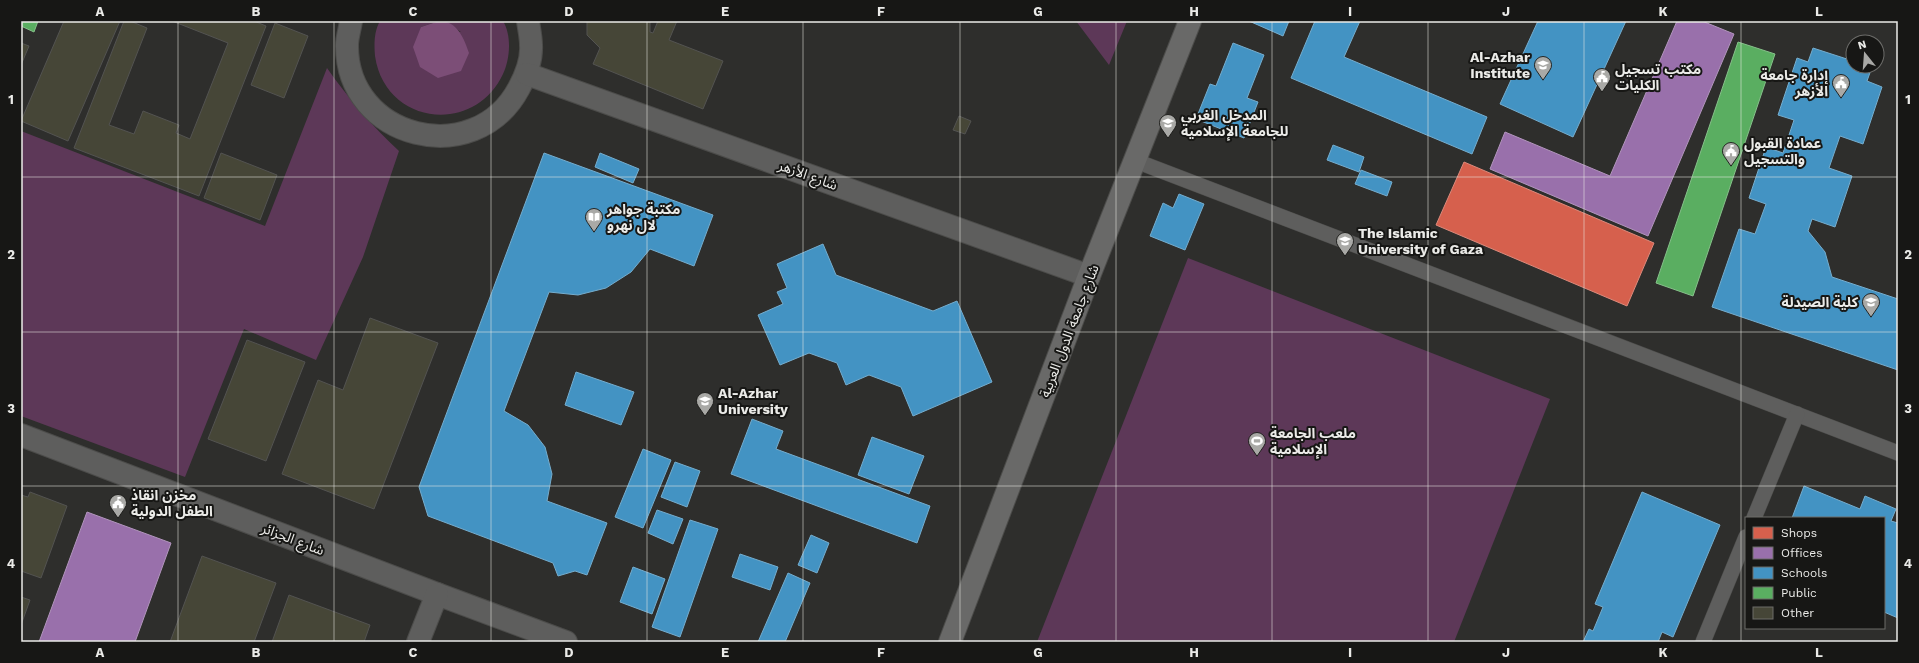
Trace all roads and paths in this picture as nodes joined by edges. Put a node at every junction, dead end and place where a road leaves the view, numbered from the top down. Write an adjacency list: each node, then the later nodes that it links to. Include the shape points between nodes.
1 (351, 21): 4 (street, via 347,45 351,74 364,99 384,119 410,133 438,137 467,133 493,120 513,100)
2 (528, 21): 4 (street, via 531,46)
3 (1190, 21): 5 (main road, شارع جامعة الدول العربية)
4 (526, 74): 6 (street, شارع الأزهر)
5 (1136, 161): 6 (main road, شارع جامعة الدول العربية); 7 (lane)
6 (1089, 276): 15 (main road, شارع جامعة الدول العربية)
7 (1797, 414): 9 (lane); 10 (lane)
8 (21, 435): 12 (street, شارع الجزائر)
9 (1898, 453)
10 (1754, 517)
11 (1745, 539): 16 (lane)
12 (437, 594): 13 (street); 14 (street, شارع الجزائر)
13 (418, 642)
14 (566, 642)
15 (950, 642)
16 (1703, 642)

